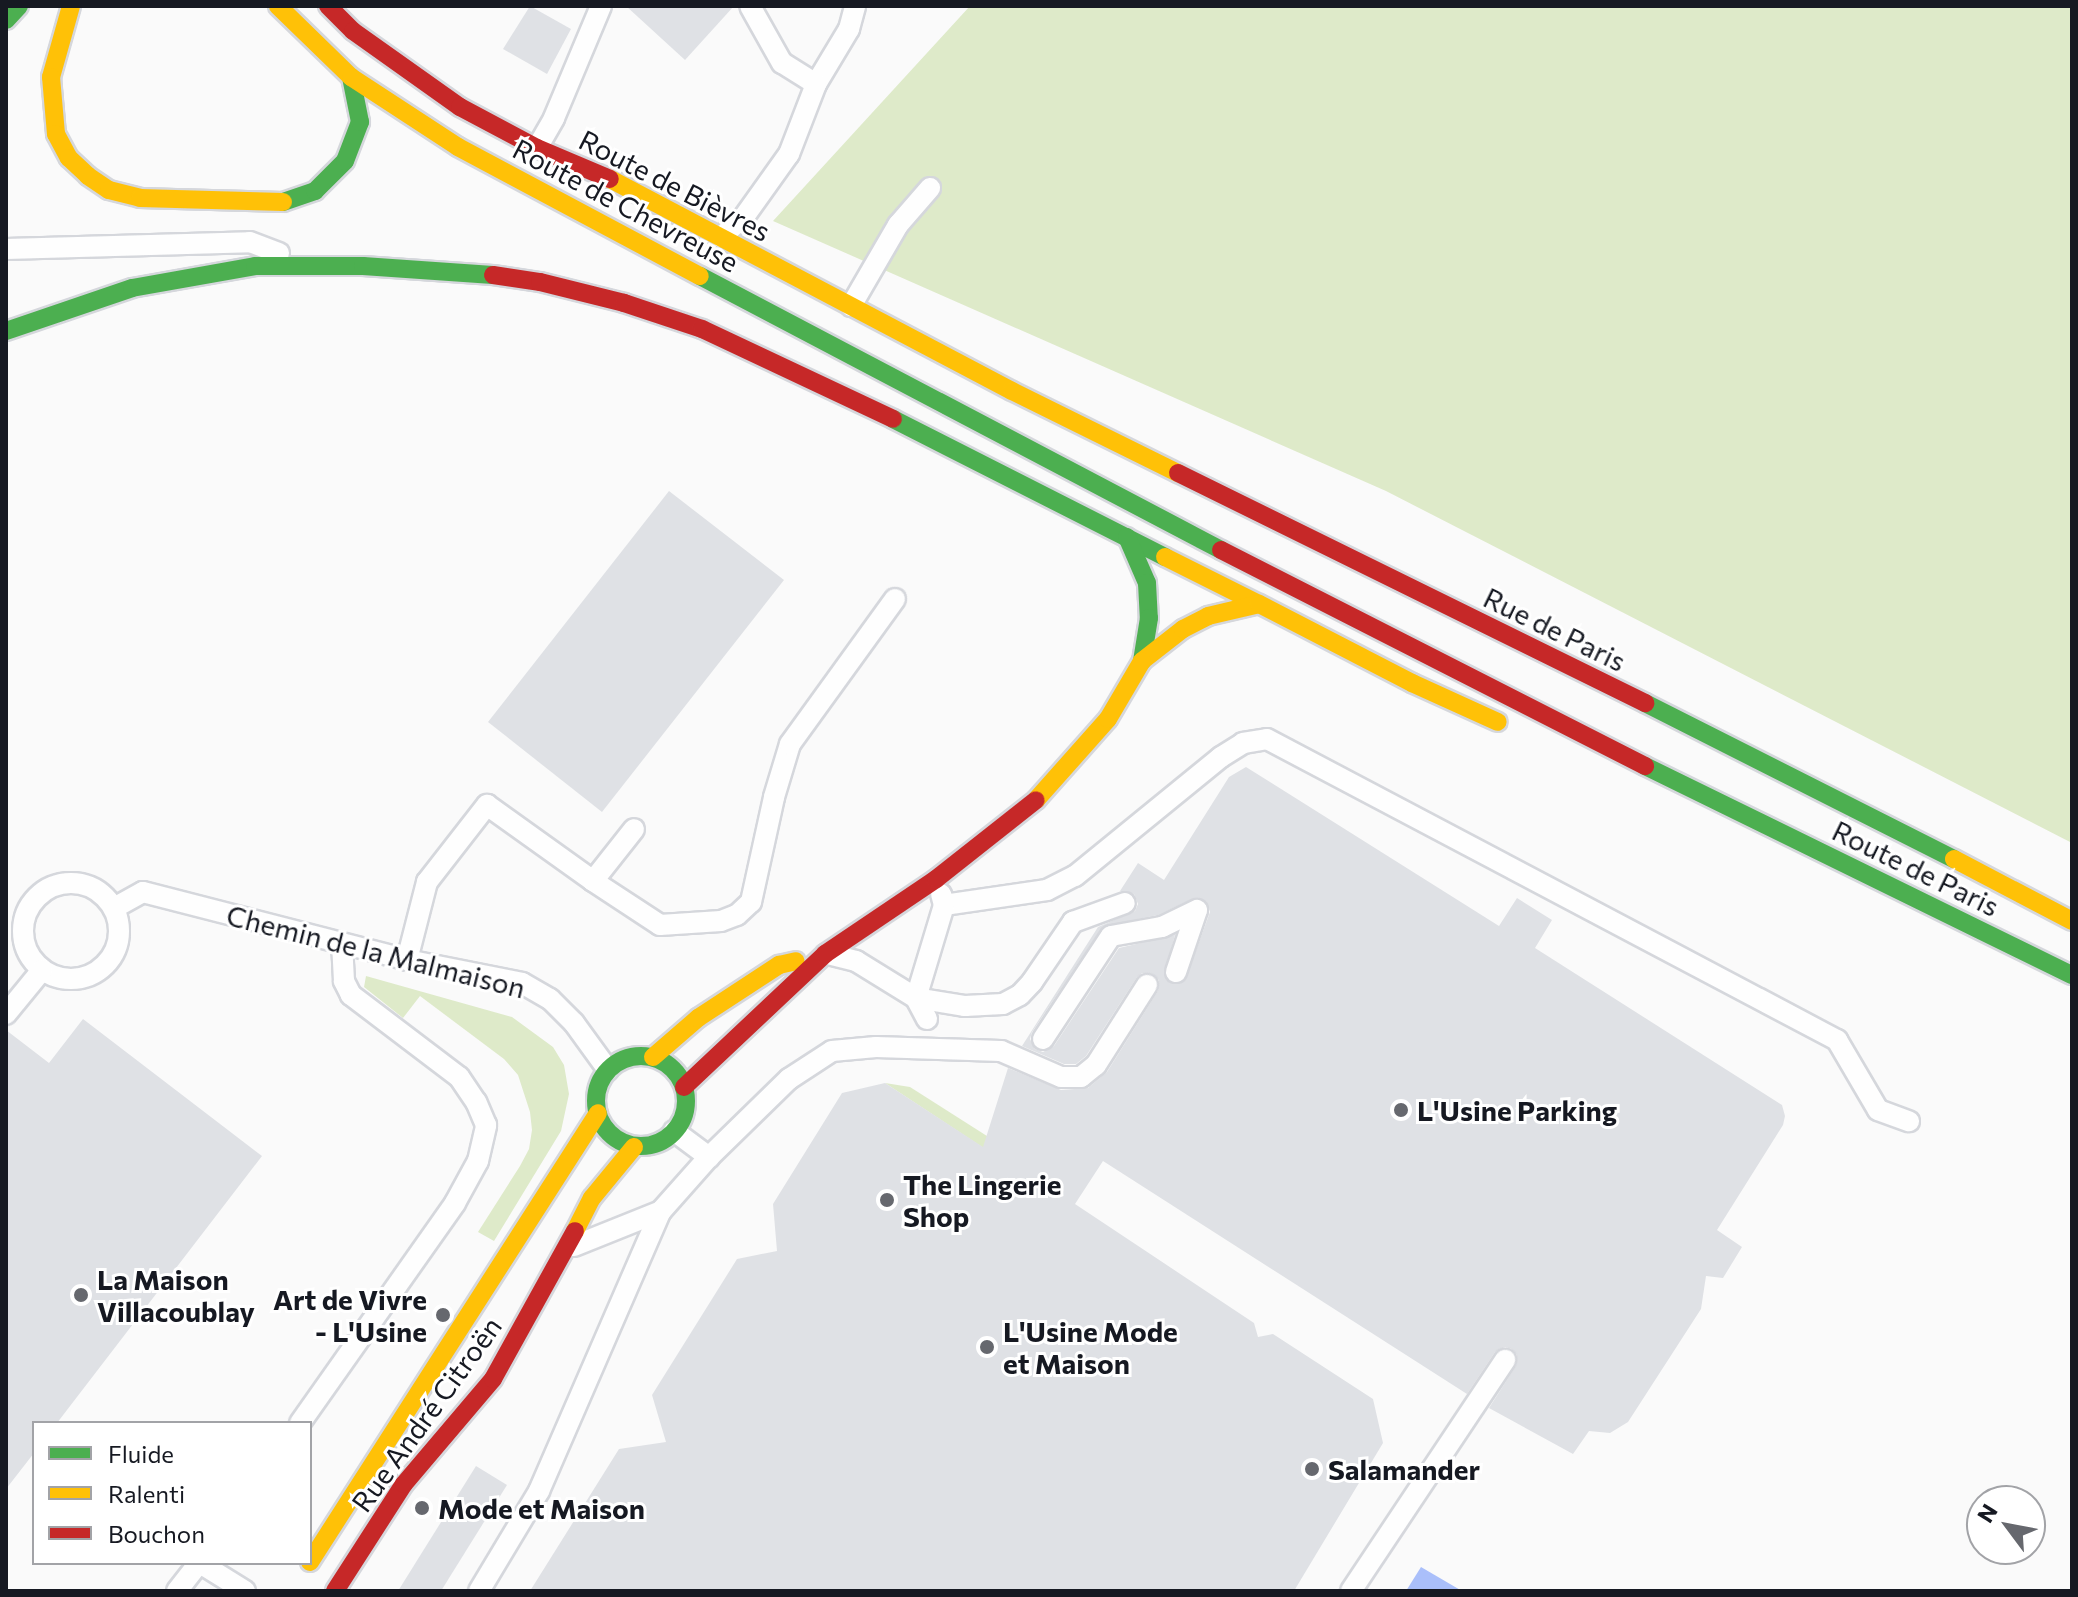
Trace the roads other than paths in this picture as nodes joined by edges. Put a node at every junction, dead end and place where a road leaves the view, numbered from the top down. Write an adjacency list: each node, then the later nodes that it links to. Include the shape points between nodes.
1 (19, 6): 8 (main road)
2 (71, 6): 9 (main road, via 51,77 56,134 69,158 88,176 109,190 140,198 268,204 315,191 339,169 356,140 360,122)
3 (278, 6): 9 (main road, Route de Chevreuse)
4 (328, 6): 11 (main road, Route de Bièvres, via 353,31 460,107)
5 (601, 6): 11 (lane)
6 (750, 6): 10 (lane, via 782,63)
7 (855, 6): 10 (lane, via 849,29)
8 (6, 20)
9 (351, 77): 25 (main road, Route de Chevreuse, via 458,147 970,421)
10 (816, 84): 13 (lane, via 789,154 744,217)
11 (537, 148): 13 (main road, Route de Bièvres, via 620,183)
12 (930, 188): 16 (lane, via 898,225)
13 (721, 237): 16 (main road, Route de Bièvres)
14 (6, 249): 15 (lane, via 250,242)
15 (309, 265): 17 (main road, via 255,266 132,288); 19 (main road, via 475,273 540,282 624,303 702,329 795,370)
16 (851, 306): 18 (main road, Route de Bièvres)
17 (6, 331)
18 (1012, 391): 32 (main road, Rue de Paris, via 1830,794)
19 (1127, 537): 21 (main road); 22 (main road, via 1147,583 1149,618)
20 (895, 599): 28 (lane, via 790,744 751,902 721,921 660,925)
21 (1259, 604): 22 (main road, via 1208,616); 23 (main road)
22 (1142, 661): 27 (main road, via 1108,719 1039,798)
23 (1521, 732)
24 (1618, 773): 25 (main road)
25 (1735, 812): 39 (main road, Route de Paris)
26 (634, 829): 28 (lane)
27 (936, 879): 30 (lane); 35 (main road)
28 (593, 881): 36 (lane, via 487,805 427,882)
29 (1125, 903): 41 (lane, via 1073,922 1032,982 1003,1004 965,1006)
30 (944, 905): 41 (lane); 49 (lane, via 1047,890 1075,876 1221,757 1243,743 1267,739 1837,1040 1878,1110)
31 (114, 908): 33 (lane, via 95,888 68,882 43,891); 34 (lane, Chemin de la Malmaison, via 143,892); 37 (lane, via 119,939 103,967 73,980)
32 (2072, 921)
33 (14, 923): 37 (lane)
34 (342, 944): 36 (lane, Chemin de la Malmaison); 56 (lane, via 344,981 351,995 459,1077 486,1125 478,1161 455,1203)
35 (825, 954): 41 (lane, via 856,961); 45 (main road, via 779,965 698,1018); 47 (main road)
36 (407, 960): 46 (lane, Chemin de la Malmaison, via 522,983 550,999 574,1023)
37 (42, 970): 42 (lane)
38 (1176, 972): 44 (lane, via 1197,910 1162,927 1111,936)
39 (2072, 975)
40 (1147, 985): 52 (lane, via 1096,1065 1081,1077 1061,1077 1001,1051 832,1051 789,1079)
41 (916, 998): 43 (lane)
42 (6, 1014)
43 (927, 1019)
44 (1043, 1039)
45 (653, 1057): 46 (main road, via 629,1057); 47 (main road, via 667,1064)
46 (608, 1070): 48 (main road, via 596,1093)
47 (684, 1087): 50 (main road, via 686,1103)
48 (598, 1113): 51 (main road, via 606,1130); 57 (main road, Rue André Citroën)
49 (1909, 1121)
50 (674, 1131): 51 (main road); 52 (lane)
51 (634, 1147): 54 (main road, Rue André Citroën, via 592,1198)
52 (709, 1157): 53 (lane)
53 (661, 1211): 54 (lane); 65 (lane, via 539,1491)
54 (563, 1251): 64 (main road, Rue André Citroën, via 493,1379 404,1484)
55 (1505, 1360): 66 (lane)
56 (301, 1421)
57 (313, 1558): 64 (lane)
58 (197, 1565): 62 (lane)
59 (202, 1565): 63 (lane)
60 (308, 1565): 61 (main road, Rue André Citroën)
61 (296, 1582)
62 (177, 1591)
63 (245, 1591)
64 (335, 1591)
65 (479, 1591)
66 (1351, 1591)

